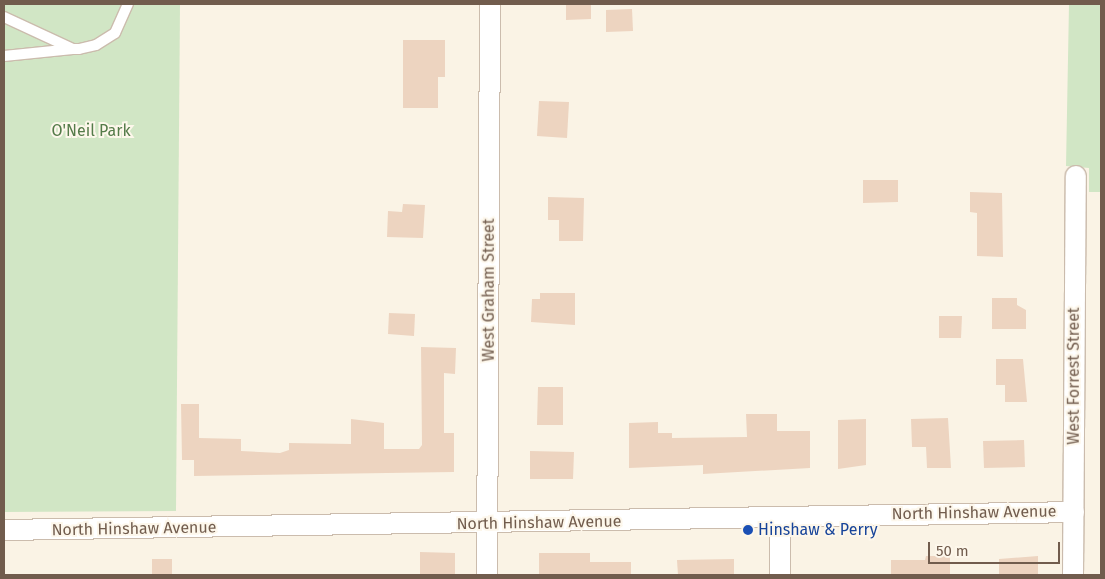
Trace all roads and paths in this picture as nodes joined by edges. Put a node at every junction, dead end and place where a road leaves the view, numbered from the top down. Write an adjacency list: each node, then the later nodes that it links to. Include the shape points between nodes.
1 (128, 4): 4 (lane, via 114,33 96,45)
2 (490, 4): 9 (street, West Graham Street)
3 (4, 16): 4 (lane)
4 (73, 49): 5 (lane)
5 (4, 56)
6 (1076, 176): 7 (street, West Forrest Street)
7 (1074, 512): 8 (street, North Hinshaw Avenue); 13 (street, West Forrest Street)
8 (780, 518): 9 (street, North Hinshaw Avenue); 12 (street)
9 (488, 524): 10 (street, North Hinshaw Avenue); 11 (street, West Graham Street)
10 (4, 530)
11 (487, 575)
12 (780, 575)
13 (1073, 575)

